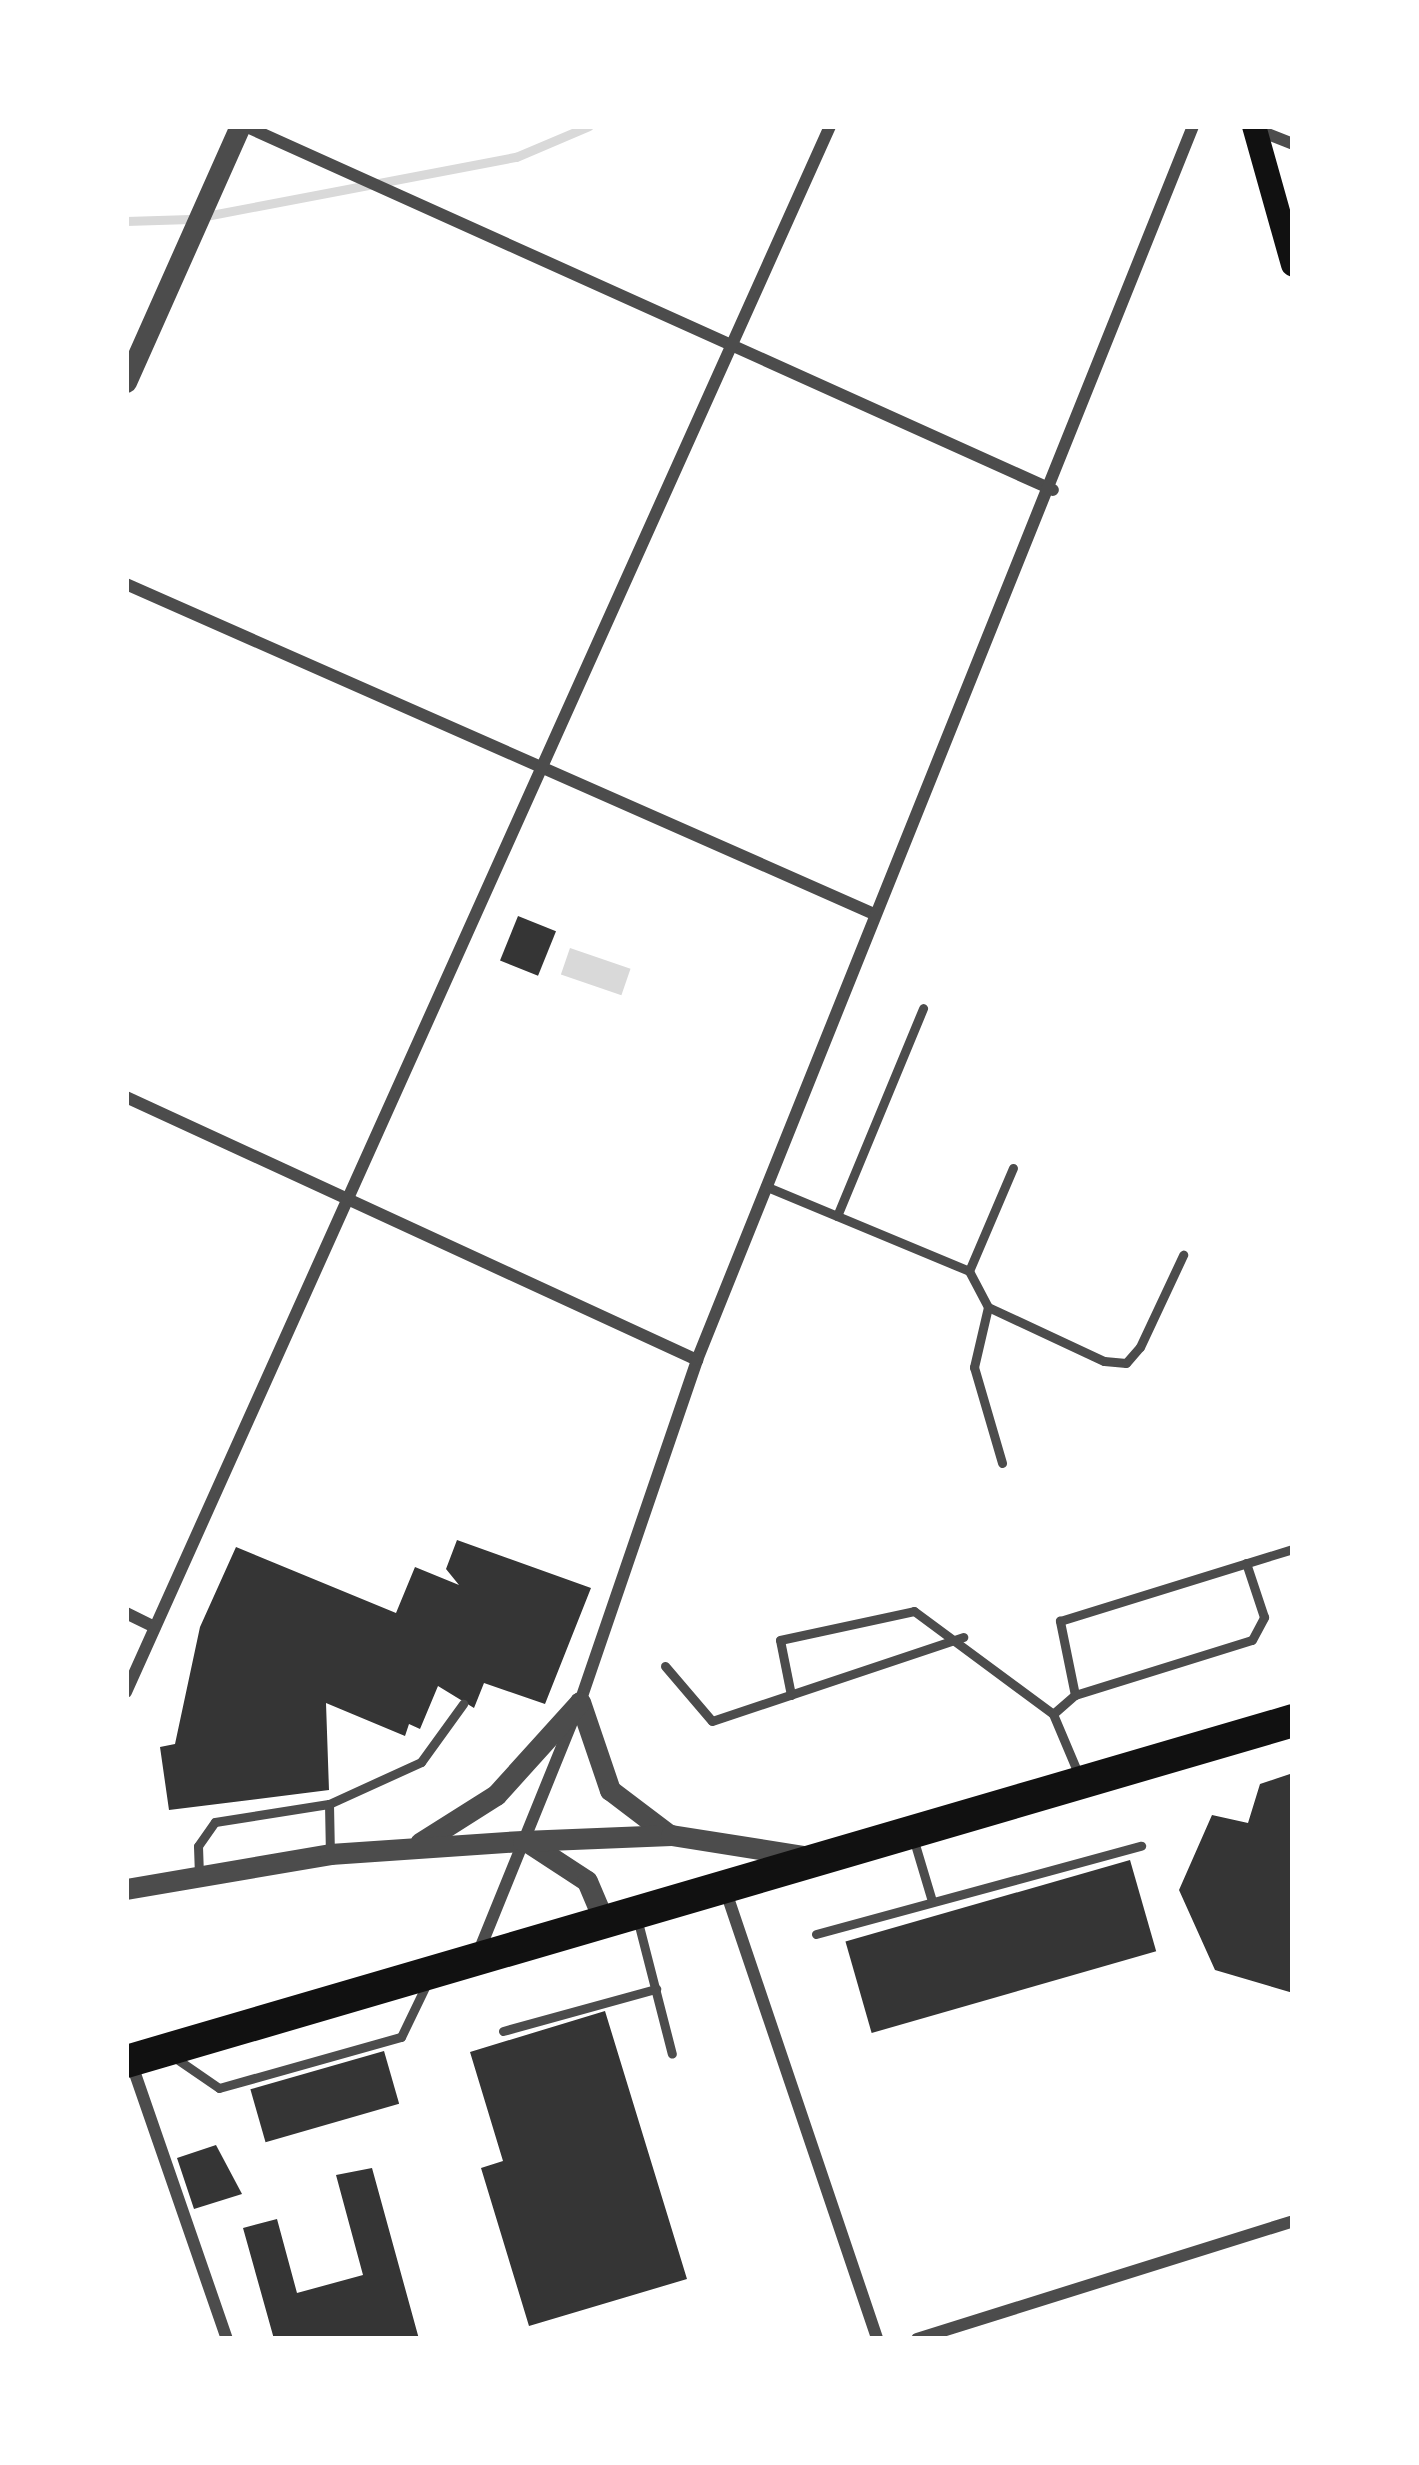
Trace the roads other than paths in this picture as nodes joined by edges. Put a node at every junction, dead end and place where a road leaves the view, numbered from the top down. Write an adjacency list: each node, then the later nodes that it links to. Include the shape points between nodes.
1 (242, 126): 8 (street); 9 (street)
2 (830, 126): 8 (street)
3 (1193, 126): 10 (street)
4 (1254, 128): 5 (street); 6 (main road)
5 (1293, 144)
6 (1286, 213): 7 (main road)
7 (1293, 266)
8 (734, 346): 10 (street); 12 (street)
9 (126, 382)
10 (1053, 490): 13 (street)
11 (126, 584): 12 (street)
12 (537, 773): 13 (street); 18 (street)
13 (872, 913): 17 (street)
14 (923, 1008): 19 (lane)
15 (126, 1096): 18 (street)
16 (1013, 1168): 21 (lane)
17 (765, 1186): 19 (lane); 23 (street)
18 (349, 1199): 23 (street); 28 (street)
19 (837, 1216): 21 (lane)
20 (1183, 1255): 22 (lane, via 1126,1363)
21 (969, 1271): 22 (lane)
22 (988, 1307): 24 (lane, via 974,1367)
23 (697, 1360): 34 (street)
24 (1002, 1463)
25 (1293, 1549): 26 (lane)
26 (1246, 1563): 33 (lane, via 1264,1617 1252,1640); 33 (lane, via 1060,1621)
27 (126, 1613): 28 (street)
28 (155, 1627): 31 (street)
29 (963, 1637): 32 (lane); 32 (lane, via 896,1609 780,1640); 36 (lane)
30 (665, 1666): 32 (lane, via 712,1721)
31 (126, 1691)
32 (791, 1695)
33 (1076, 1695): 36 (lane)
34 (580, 1702): 40 (street, via 610,1790); 42 (street); 43 (street, via 496,1795)
35 (463, 1704): 39 (lane, via 437,1750)
36 (1053, 1714): 38 (lane)
37 (1293, 1720): 38 (highway)
38 (1084, 1788): 41 (highway)
39 (329, 1804): 45 (lane); 47 (lane, via 215,1822 198,1846)
40 (671, 1835): 42 (street); 46 (street)
41 (913, 1835): 46 (highway); 50 (lane)
42 (523, 1840): 43 (street); 51 (street, via 573,1866); 53 (street)
43 (414, 1846): 45 (street)
44 (1141, 1846): 50 (lane)
45 (330, 1854): 47 (street)
46 (822, 1860): 48 (highway)
47 (199, 1875): 49 (street)
48 (725, 1888): 51 (highway); 62 (street)
49 (126, 1889)
50 (932, 1901): 52 (lane)
51 (620, 1917): 53 (highway); 55 (lane)
52 (816, 1934)
53 (476, 1958): 54 (highway)
54 (433, 1971): 57 (highway); 57 (lane, via 401,2037 219,2088)
55 (656, 1989): 56 (lane); 58 (lane)
56 (503, 2031)
57 (166, 2052): 59 (highway)
58 (672, 2054)
59 (128, 2060): 61 (street)
60 (1293, 2221): 63 (street)
61 (226, 2339)
62 (877, 2339)
63 (917, 2339)

